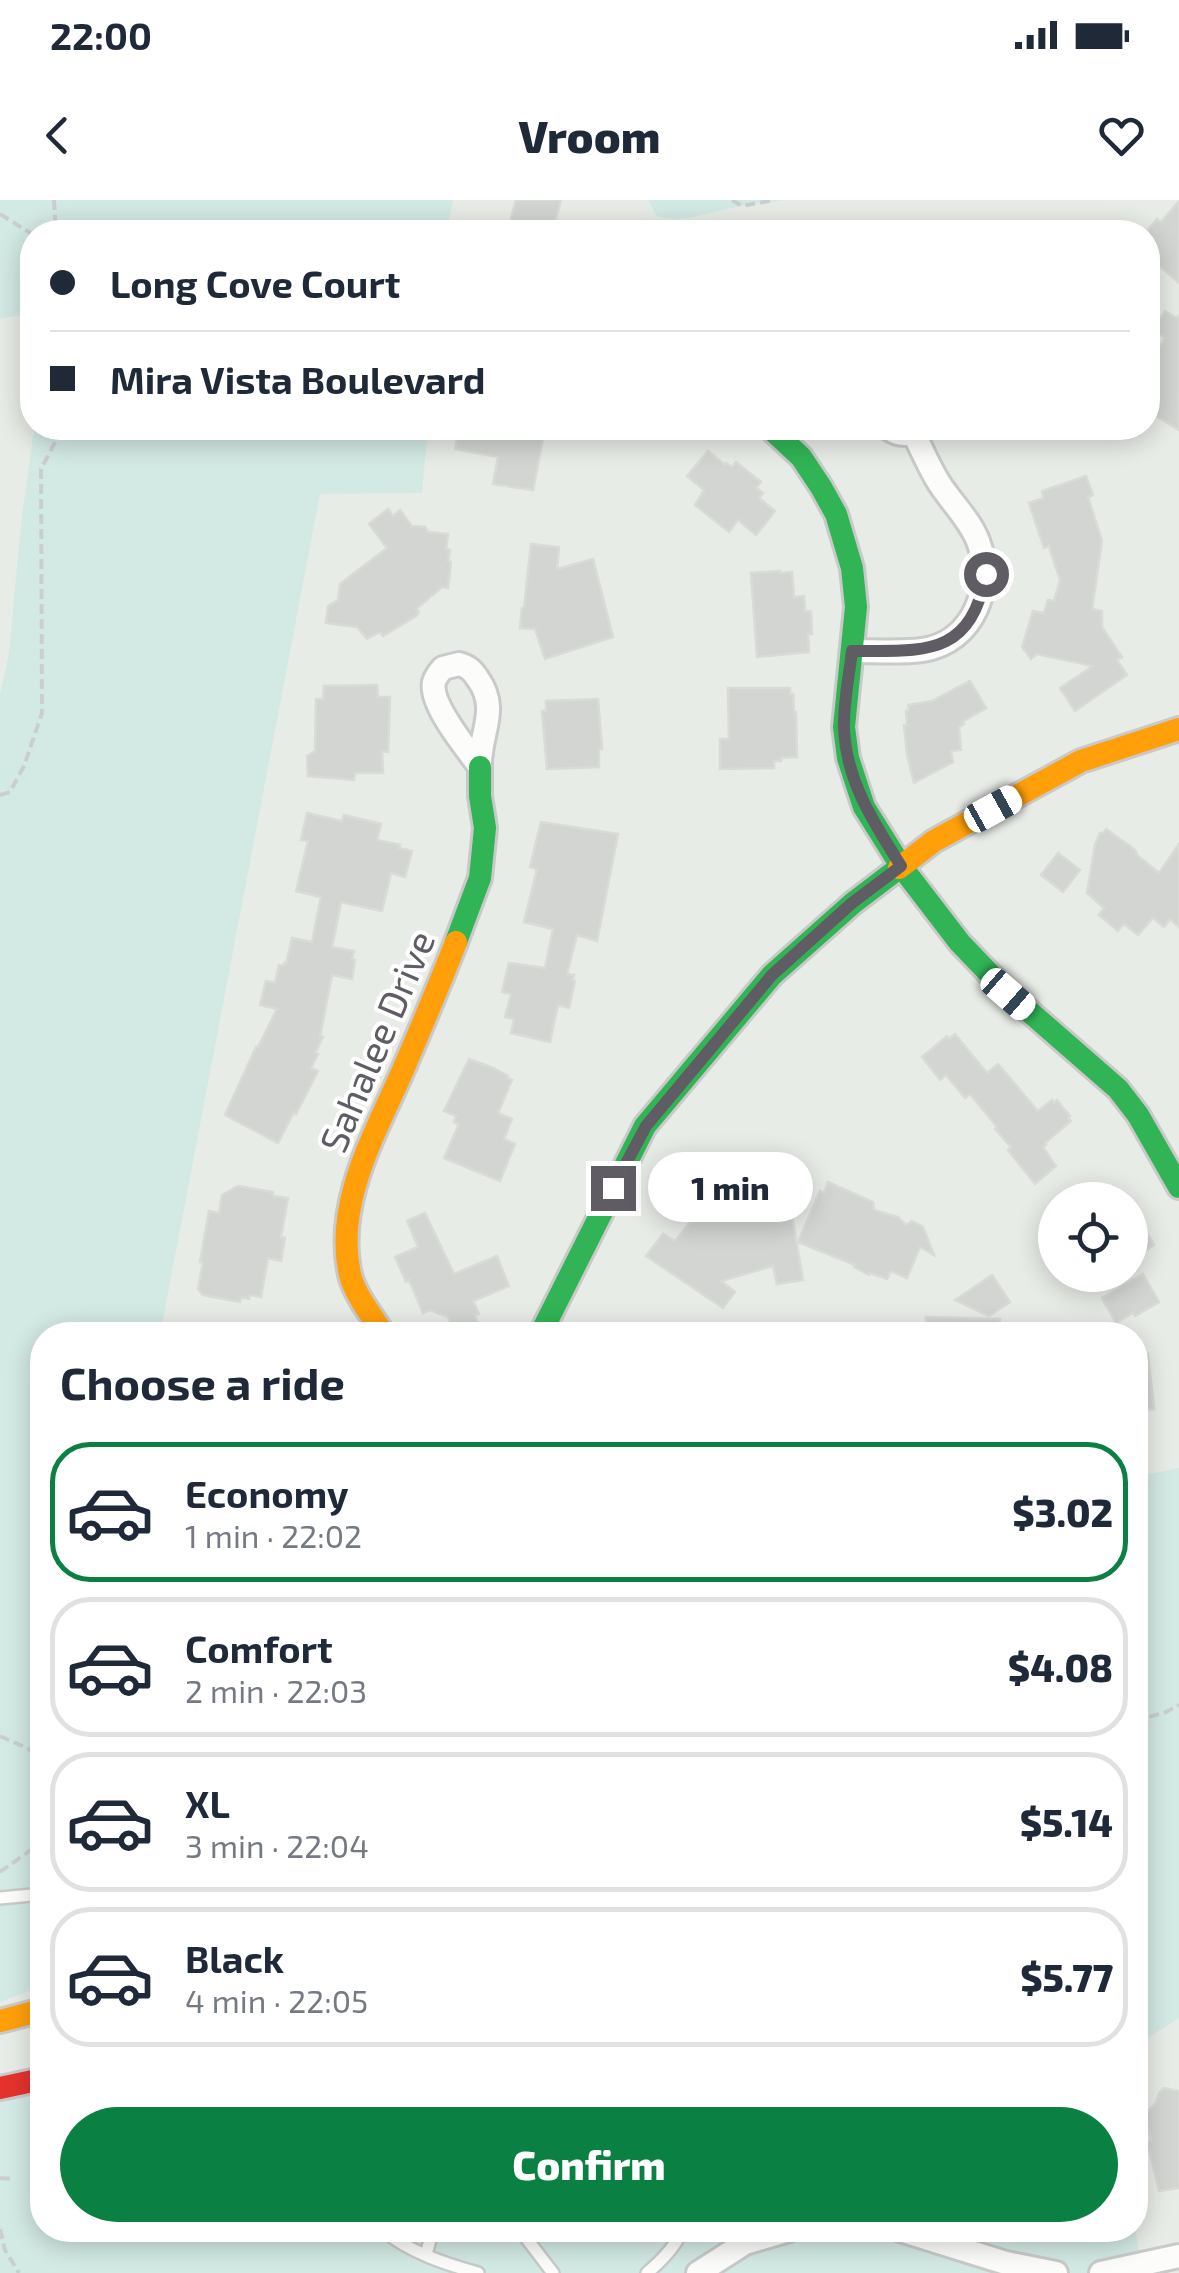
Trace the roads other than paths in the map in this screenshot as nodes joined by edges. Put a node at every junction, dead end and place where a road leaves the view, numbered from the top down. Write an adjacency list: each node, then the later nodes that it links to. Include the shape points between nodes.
1 (783, 440): 3 (street, via 836,514 852,568)
2 (922, 440): 3 (street, via 938,481 978,539 986,574 980,603 965,626 926,650)
3 (852, 651): 6 (street, via 844,728 848,758 864,807)
4 (1179, 729): 6 (street, via 1081,762 934,841)
5 (480, 767): 8 (street, Sahalee Drive, via 480,878 358,1174 347,1221 351,1280)
6 (901, 866): 7 (street, via 1008,994 1118,1089); 9 (street, via 772,975 646,1126)
7 (1179, 1186)
8 (376, 1322)
9 (546, 1322)
10 (30, 1895): 11 (lane)
11 (0, 1898)
12 (30, 2013): 13 (street)
13 (0, 2021)
14 (30, 2082): 15 (street)
15 (0, 2088)
16 (397, 2242): 22 (lane)
17 (430, 2242): 22 (lane)
18 (529, 2242): 25 (lane)
19 (675, 2242): 26 (lane)
20 (748, 2242): 27 (street)
21 (939, 2242): 28 (street)
22 (426, 2254): 24 (lane)
23 (1179, 2256): 29 (street)
24 (476, 2273)
25 (553, 2273)
26 (647, 2273)
27 (698, 2273)
28 (1056, 2273)
29 (1101, 2273)

